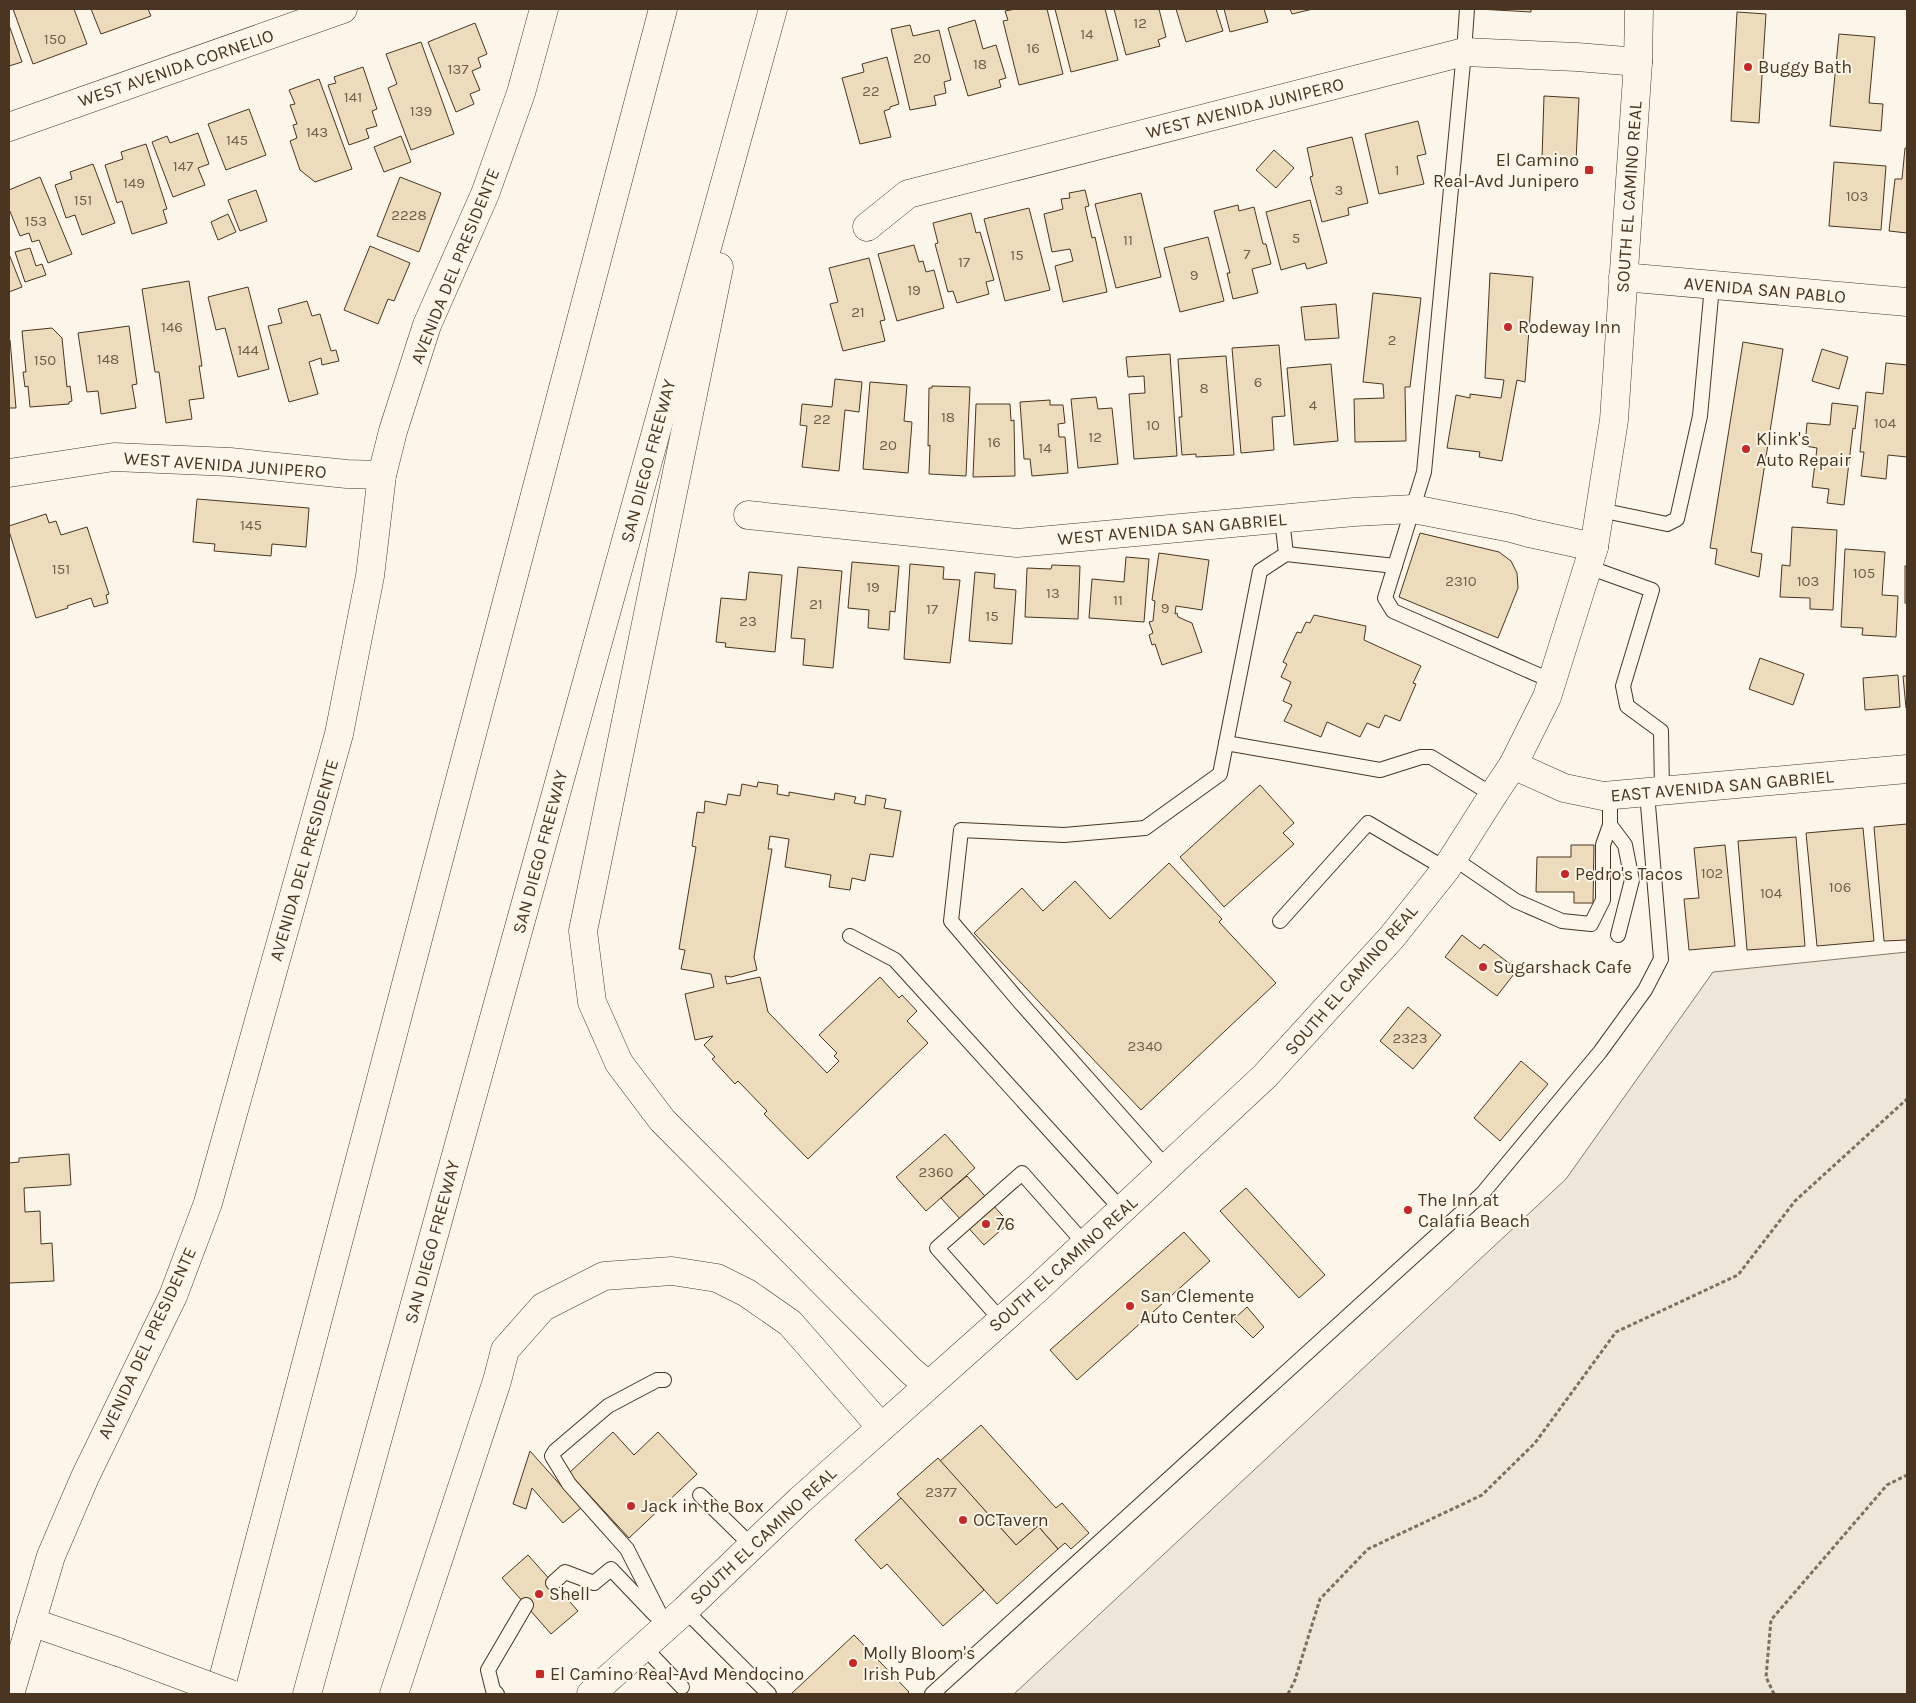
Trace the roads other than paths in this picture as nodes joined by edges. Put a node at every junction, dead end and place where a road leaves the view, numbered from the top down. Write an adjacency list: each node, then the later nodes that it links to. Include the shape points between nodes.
1 (343, 9): 9 (main road, WEST AVENIDA CORNELIO)
2 (544, 9): 15 (main road, AVENIDA DEL PRESIDENTE, via 521,93 485,194 427,325)
3 (663, 9): 51 (main road)
4 (1467, 9): 7 (lane)
5 (1639, 9): 8 (main road, SOUTH EL CAMINO REAL)
6 (771, 15): 40 (main road, via 583,930 592,1002 619,1064 662,1120); 53 (main road, SAN DIEGO FREEWAY)
7 (1464, 52): 8 (main road, WEST AVENIDA JUNIPERO); 10 (main road, WEST AVENIDA JUNIPERO, via 908,194); 16 (lane, via 1424,472)
8 (1638, 62): 11 (main road, SOUTH EL CAMINO REAL)
9 (9, 127)
10 (868, 227)
11 (1624, 277): 12 (main road, AVENIDA SAN PABLO); 17 (main road, SOUTH EL CAMINO REAL, via 1614,420)
12 (1712, 286): 13 (main road, AVENIDA SAN PABLO); 17 (lane, via 1700,416 1677,519 1667,524)
13 (1907, 302)
14 (9, 473): 15 (main road, WEST AVENIDA JUNIPERO, via 114,457 230,462)
15 (382, 475): 47 (main road, AVENIDA DEL PRESIDENTE, via 370,576 339,734 208,1203 173,1296 51,1556)
16 (1413, 509): 19 (main road, WEST AVENIDA SAN GABRIEL); 21 (main road, WEST AVENIDA SAN GABRIEL, via 1511,528); 22 (lane)
17 (1600, 510): 21 (main road, SOUTH EL CAMINO REAL)
18 (748, 515): 19 (main road, WEST AVENIDA SAN GABRIEL, via 1017,543)
19 (1282, 518): 20 (lane)
20 (1286, 554): 22 (lane); 24 (lane, via 1260,571)
21 (1591, 557): 23 (main road, SOUTH EL CAMINO REAL); 27 (lane, via 1652,590 1623,686 1626,706 1661,730)
22 (1395, 566): 23 (lane, via 1385,598 1392,611)
23 (1552, 681): 25 (main road, SOUTH EL CAMINO REAL)
24 (1226, 743): 28 (lane, via 1380,770 1431,757); 35 (lane, via 1220,774 1145,828 1064,835 960,830 952,921)
25 (1513, 765): 28 (main road, SOUTH EL CAMINO REAL); 29 (main road, EAST AVENIDA SAN GABRIEL, via 1564,788)
26 (1907, 770): 27 (main road, EAST AVENIDA SAN GABRIEL)
27 (1655, 792): 29 (main road, EAST AVENIDA SAN GABRIEL); 58 (lane, via 1661,959 1645,990 1600,1052 1482,1194)
28 (1493, 795): 31 (main road, SOUTH EL CAMINO REAL)
29 (1610, 796): 30 (lane)
30 (1610, 825): 31 (lane, via 1603,845 1603,900 1592,924 1562,921 1516,902); 33 (lane, via 1625,845 1632,880)
31 (1449, 864): 32 (lane, via 1368,823); 35 (main road, SOUTH EL CAMINO REAL, via 1392,937 1292,1048)
32 (1280, 921)
33 (1618, 935)
34 (850, 936): 36 (lane, via 895,960)
35 (1167, 1168): 36 (main road, SOUTH EL CAMINO REAL)
36 (1122, 1210): 37 (main road, SOUTH EL CAMINO REAL)
37 (1085, 1244): 38 (main road, SOUTH EL CAMINO REAL); 38 (lane, via 1022,1173 944,1241 937,1248)
38 (1001, 1320): 40 (main road, SOUTH EL CAMINO REAL)
39 (664, 1380): 46 (lane, via 657,1380 608,1406 552,1456 568,1484 627,1549)
40 (928, 1386): 41 (main road, SOUTH EL CAMINO REAL)
41 (881, 1427): 43 (main road, SOUTH EL CAMINO REAL); 54 (main road, via 790,1323 747,1293 718,1278 672,1271 604,1276 542,1307 505,1350)
42 (700, 1495): 43 (lane)
43 (752, 1546): 46 (main road, SOUTH EL CAMINO REAL)
44 (553, 1583): 46 (lane, via 565,1572 594,1583 611,1568)
45 (526, 1605): 55 (lane, via 488,1670)
46 (676, 1618): 48 (main road, SOUTH EL CAMINO REAL); 57 (lane)
47 (31, 1622): 50 (main road, AVENIDA DEL PRESIDENTE); 52 (main road, bridge)
48 (644, 1647): 49 (lane); 56 (main road, SOUTH EL CAMINO REAL)
49 (682, 1687)
50 (10, 1694)
51 (219, 1694)
52 (231, 1694)
53 (307, 1694)
54 (394, 1694)
55 (497, 1694)
56 (591, 1694)
57 (769, 1694)
58 (932, 1694)

